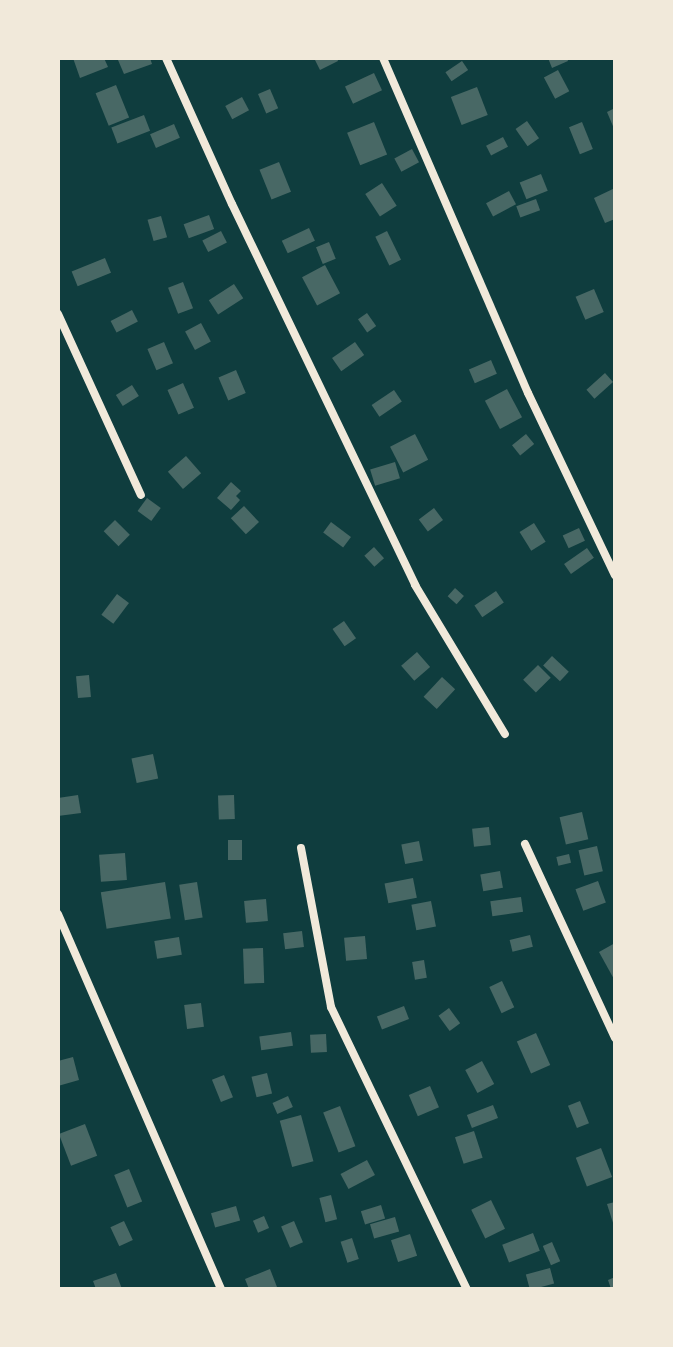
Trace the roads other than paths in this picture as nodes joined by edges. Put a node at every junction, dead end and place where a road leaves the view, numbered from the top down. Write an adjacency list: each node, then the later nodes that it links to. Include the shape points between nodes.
1 (166, 58): 6 (street, via 415,585)
2 (383, 58): 5 (street, via 528,393)
3 (58, 314): 4 (street)
4 (141, 495)
5 (615, 575)
6 (505, 734)
7 (525, 844): 10 (street)
8 (301, 848): 12 (street, via 331,1007)
9 (58, 914): 11 (street)
10 (615, 1038)
11 (221, 1289)
12 (467, 1289)

